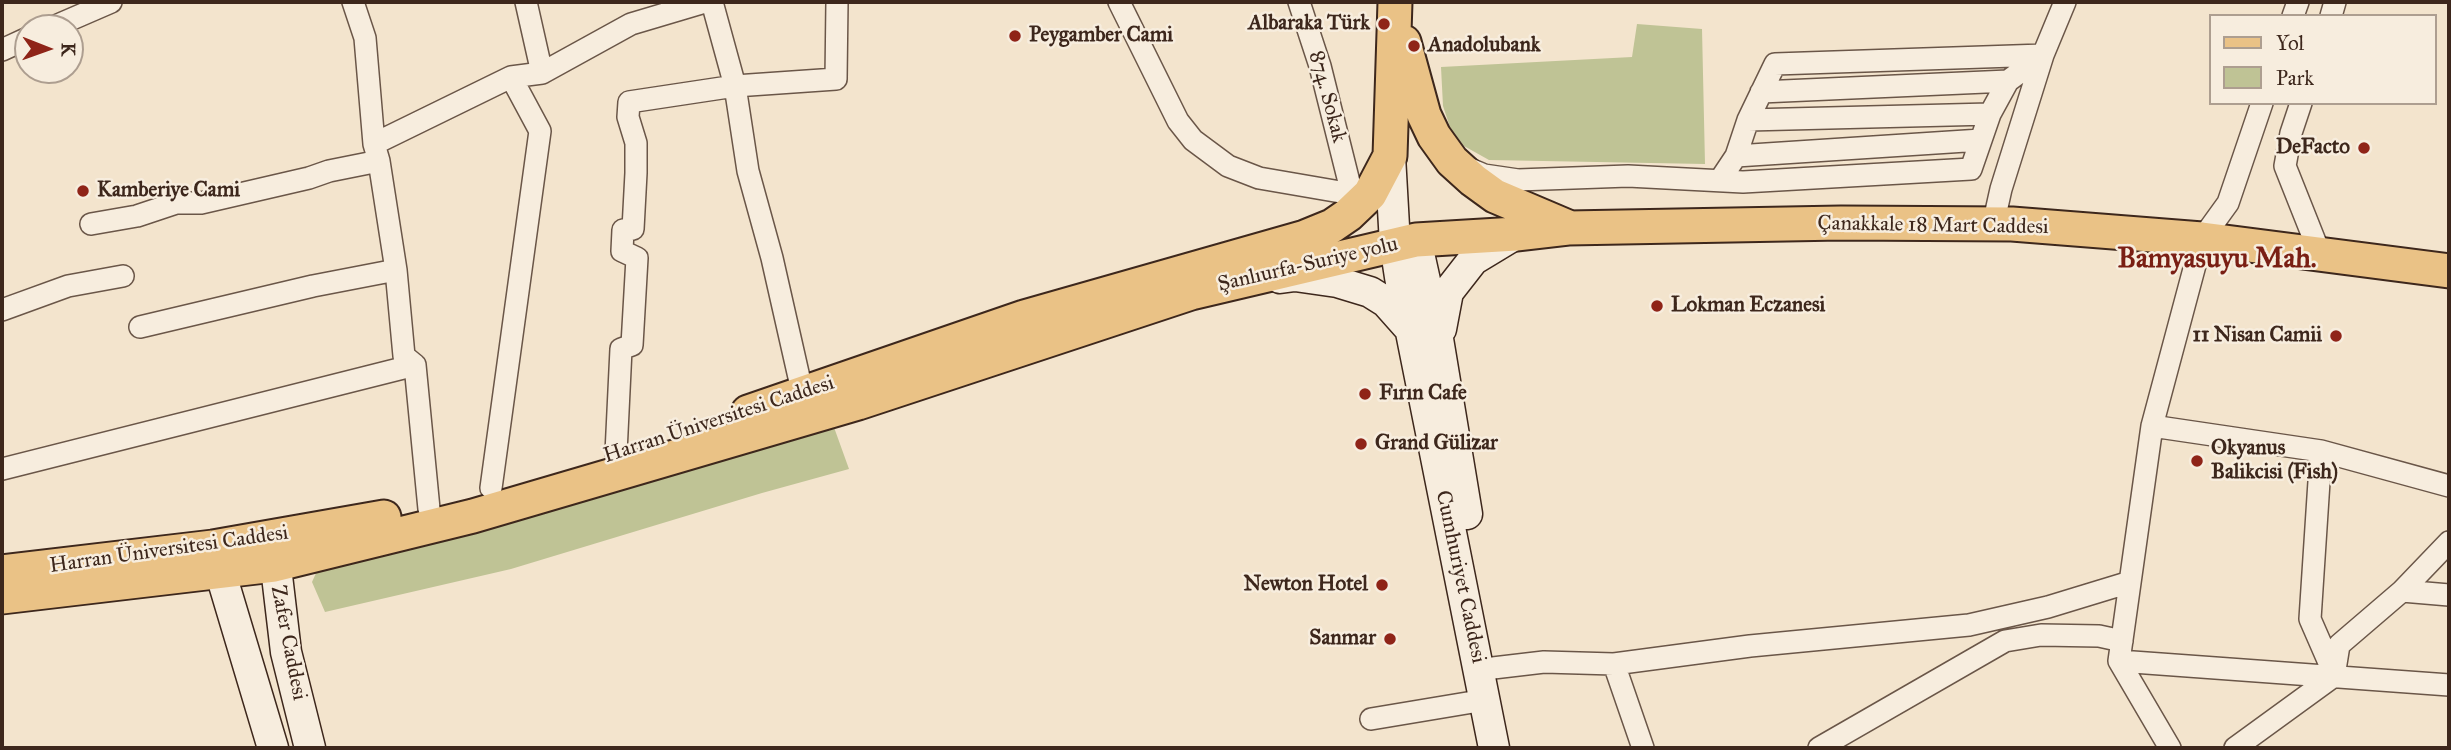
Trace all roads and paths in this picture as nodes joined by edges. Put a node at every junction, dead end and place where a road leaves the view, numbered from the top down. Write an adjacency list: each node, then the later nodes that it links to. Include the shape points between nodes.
1 (111, 2): 11 (street)
2 (353, 2): 23 (street, via 365,38)
3 (526, 2): 13 (street)
4 (705, 2): 13 (street, via 631,24)
5 (712, 2): 16 (street)
6 (837, 2): 16 (street, via 836,79)
7 (1119, 2): 8 (street, 874. Sokak, via 1178,121 1193,140 1228,166 1259,178 1352,194)
8 (1299, 2)
9 (2065, 2): 12 (street)
10 (1395, 7): 24 (main road); 26 (main road, via 1424,115)
11 (83, 14)
12 (2043, 55): 15 (street); 17 (street, via 1775,64); 29 (street)
13 (542, 73): 14 (street)
14 (511, 77): 23 (street); 49 (street, via 540,131)
15 (2008, 81): 17 (street); 20 (street)
16 (735, 86): 43 (street, via 748,171); 46 (street, via 629,102 636,173 633,229 623,230 622,251 637,258 632,345 621,349)
17 (1761, 92): 21 (street)
18 (2261, 105): 32 (street, via 2228,203)
19 (2300, 105): 34 (street, via 2285,166)
20 (1990, 114): 21 (street); 22 (street)
21 (1748, 120): 25 (street)
22 (1981, 140): 25 (street); 27 (street, via 1971,169)
23 (377, 152): 28 (street, via 309,178); 35 (street)
24 (1390, 156): 33 (main road, Cumhuriyet Caddesi); 43 (main road, Harran Üniversitesi Caddesi, via 1370,194 1348,215 1305,237 1024,317)
25 (1736, 156): 27 (street)
26 (1452, 161): 27 (street, via 1484,175 1518,180 1628,176); 30 (main road, via 1495,196)
27 (1720, 180)
28 (91, 224)
29 (1993, 225): 30 (main road, Çanakkale 18 Mart Caddesi); 32 (main road, Çanakkale 18 Mart Caddesi)
30 (1568, 228): 31 (main road, Çanakkale 18 Mart Caddesi)
31 (1516, 234): 33 (main road, Çanakkale 18 Mart Caddesi); 41 (main road, via 1473,260 1448,292)
32 (2202, 239): 34 (main road, Çanakkale 18 Mart Caddesi); 44 (street)
33 (1405, 242): 38 (main road, Şanlıurfa-Suriye yolu); 41 (main road, Cumhuriyet Caddesi)
34 (2320, 254): 36 (main road, Çanakkale 18 Mart Caddesi)
35 (396, 270): 40 (street); 42 (street, via 404,356)
36 (2449, 271)
37 (123, 276): 39 (street, via 68,286)
38 (1200, 290): 41 (main road, via 1295,276 1337,282 1370,292); 52 (main road, Harran Üniversitesi Caddesi, via 845,407 473,516)
39 (2, 310)
40 (140, 327)
41 (1425, 335): 61 (main road, Cumhuriyet Caddesi); 64 (main road, Cumhuriyet Caddesi)
42 (415, 365): 47 (street); 50 (street)
43 (803, 395): 46 (main road, Harran Üniversitesi Caddesi)
44 (2152, 426): 45 (street); 55 (street)
45 (2321, 451): 48 (street); 62 (street, via 2310,619)
46 (615, 453): 49 (main road, Harran Üniversitesi Caddesi)
47 (2, 469)
48 (2449, 486)
49 (491, 488): 50 (main road, Harran Üniversitesi Caddesi)
50 (429, 509): 52 (main road, Harran Üniversitesi Caddesi)
51 (2449, 542): 56 (street)
52 (273, 551): 53 (main road, Harran Üniversitesi Caddesi); 67 (main road, Zafer Caddesi, via 286,652)
53 (216, 559): 54 (main road, Harran Üniversitesi Caddesi); 58 (main road, Harran Üniversitesi Caddesi); 66 (main road, Zafer Caddesi)
54 (2, 572)
55 (2130, 582): 59 (street); 60 (street, via 1969,625)
56 (2402, 591): 57 (street); 62 (street, via 2339,645)
57 (2449, 595)
58 (2, 597)
59 (2120, 651): 62 (street); 71 (street, via 2099,636 2041,635 2005,641); 72 (street)
60 (1614, 664): 61 (street, via 1544,662); 70 (street)
61 (1493, 668): 69 (main road, Cumhuriyet Caddesi)
62 (2334, 676): 63 (street); 73 (street)
63 (2449, 685)
64 (1485, 700): 65 (street); 68 (main road, Cumhuriyet Caddesi)
65 (1371, 719)
66 (273, 748)
67 (310, 748)
68 (1494, 748)
69 (1512, 748)
70 (1643, 748)
71 (1819, 748)
72 (2170, 748)
73 (2235, 748)

